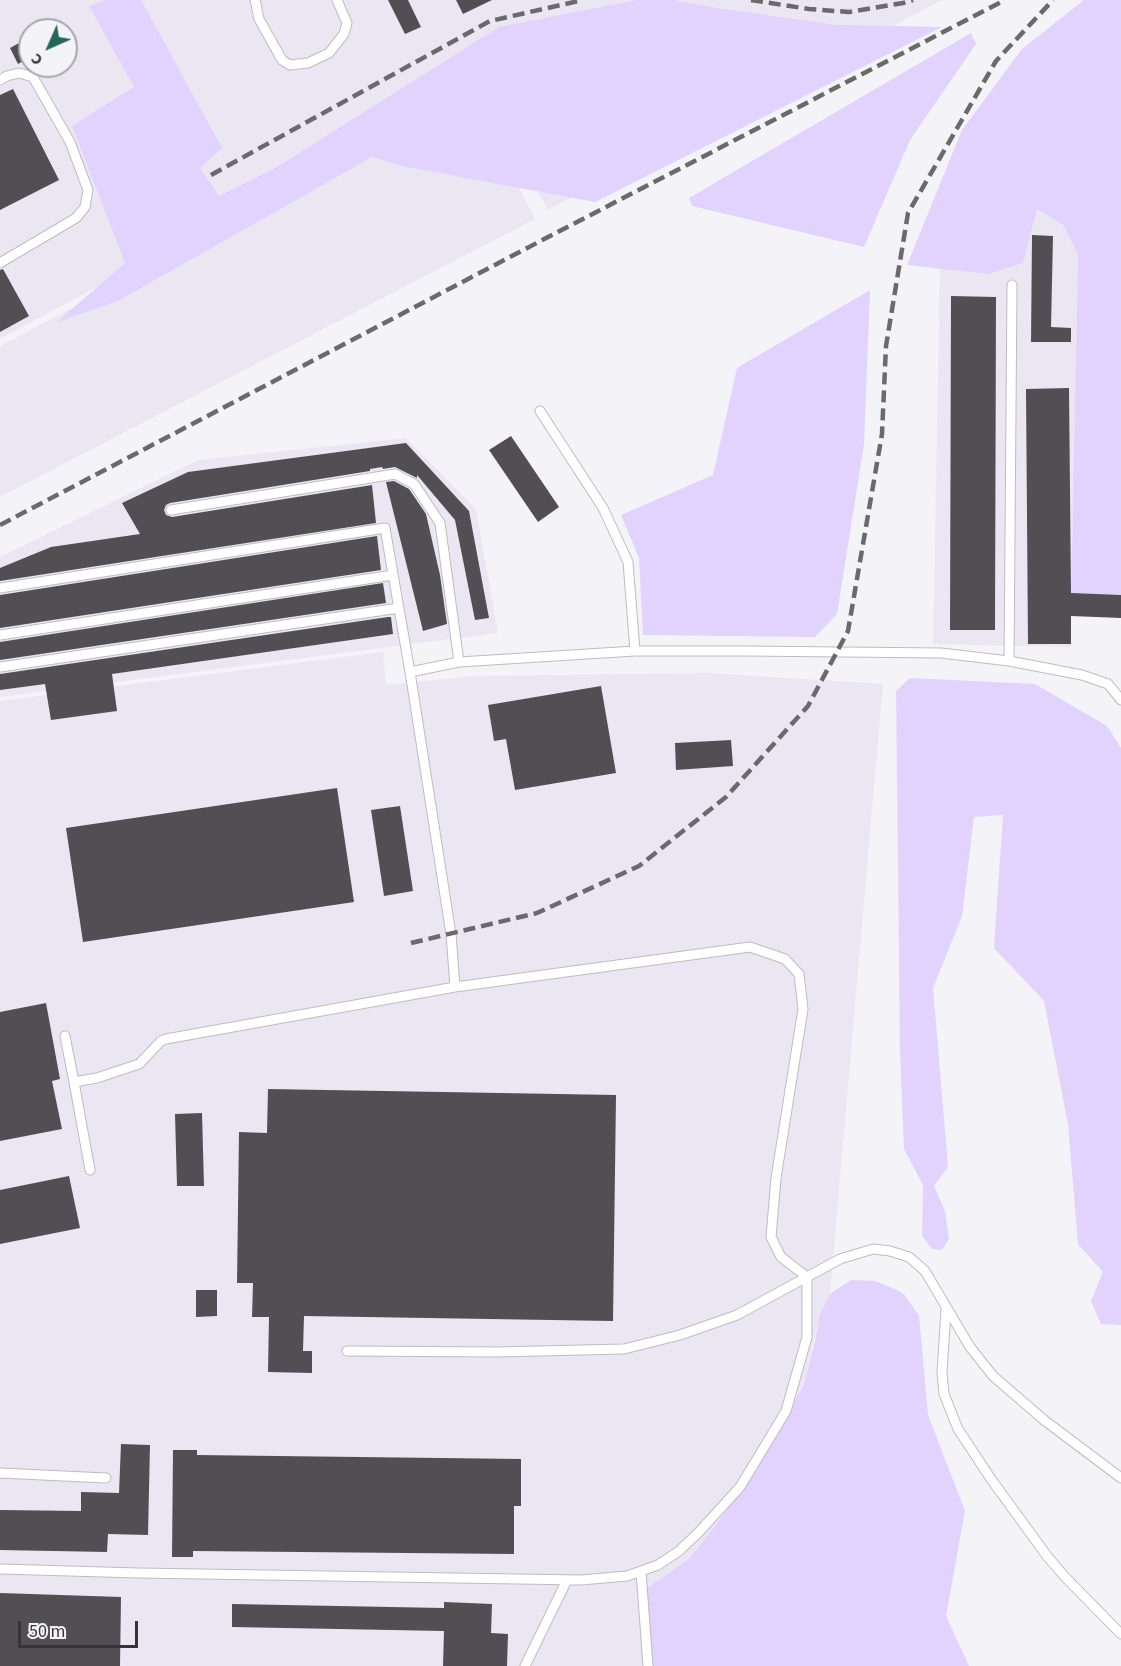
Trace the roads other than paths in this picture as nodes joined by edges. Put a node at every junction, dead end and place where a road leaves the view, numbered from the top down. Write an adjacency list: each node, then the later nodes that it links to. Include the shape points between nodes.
1 (255, 0): 2 (lane, via 259,19 282,60 290,65 308,63 329,53 344,34 347,23)
2 (337, 0)
3 (0, 80): 4 (lane, via 19,73 33,77 70,142 88,190 85,207 76,218)
4 (0, 263)
5 (1012, 285): 13 (lane)
6 (540, 411): 12 (lane, via 603,508 628,562)
7 (171, 510): 14 (lane, via 395,474 414,484 440,523)
8 (393, 575): 9 (lane, via 385,528); 10 (lane); 11 (lane)
9 (0, 588)
10 (399, 609): 15 (lane); 16 (lane)
11 (0, 635)
12 (635, 651): 13 (lane, via 941,653); 14 (lane)
13 (1009, 661): 17 (lane, via 1108,684)
14 (459, 662): 16 (lane)
15 (0, 667)
16 (410, 672): 18 (lane, via 451,934)
17 (1121, 700)
18 (455, 987): 20 (lane, via 161,1041 139,1064); 22 (lane, via 750,947 785,959 799,975 803,1009 776,1178 771,1236 781,1257)
19 (65, 1036): 20 (lane)
20 (74, 1082): 21 (lane)
21 (90, 1170)
22 (807, 1277): 23 (lane, via 840,1259 873,1249 890,1251 909,1257 925,1271); 24 (lane, via 736,1315 624,1349); 29 (lane, via 807,1337 786,1412 740,1487 699,1532 679,1551)
23 (946, 1308): 27 (lane, via 993,1376); 31 (lane, via 942,1373 958,1429 1047,1556)
24 (347, 1351)
25 (0, 1473): 26 (lane)
26 (106, 1478)
27 (1121, 1478)
28 (0, 1569): 30 (lane)
29 (641, 1571): 30 (lane, via 627,1576); 33 (lane)
30 (567, 1580): 32 (lane)
31 (1121, 1634)
32 (525, 1666)
33 (648, 1666)

